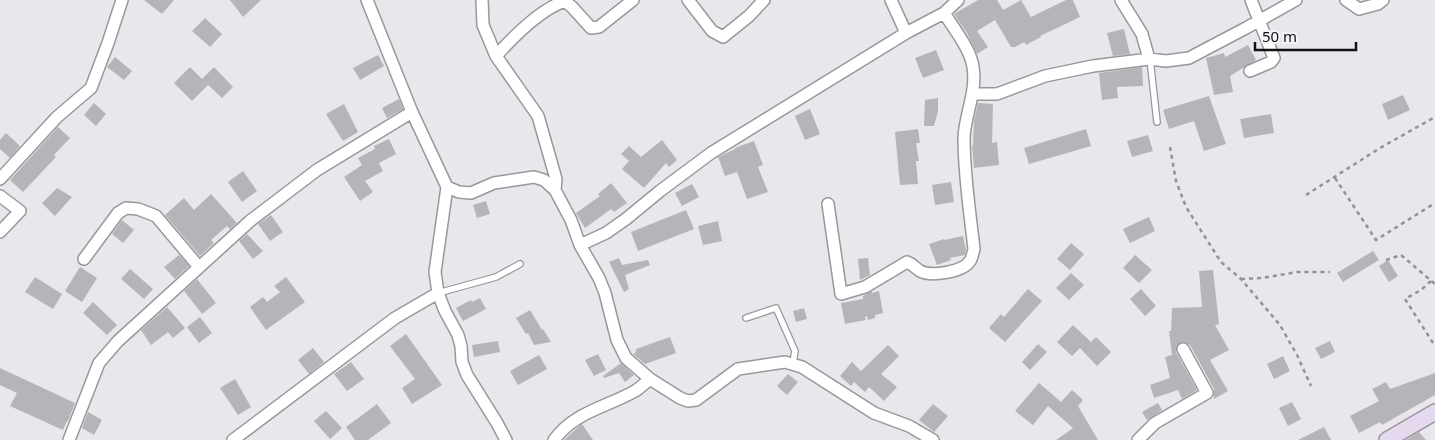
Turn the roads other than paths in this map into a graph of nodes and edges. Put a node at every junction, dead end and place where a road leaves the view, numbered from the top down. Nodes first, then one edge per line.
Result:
1 (122, 0) edge
2 (367, 0) edge
3 (482, 0) edge
4 (633, 0) edge
5 (688, 0) edge
6 (764, 0) edge
7 (891, 0) edge
8 (958, 0) edge
9 (1122, 0) edge
10 (1251, 0) edge
11 (1296, 0) edge
12 (1346, 0) edge
13 (1383, 0) edge
14 (944, 13) junction
15 (1259, 19) junction
16 (906, 32) junction
17 (496, 56) junction
18 (1150, 59) junction
19 (1250, 71) dead end
20 (973, 94) junction
21 (412, 112) junction
22 (1157, 122) dead end
23 (0, 179) edge
24 (447, 187) junction
25 (555, 190) junction
26 (0, 196) edge
27 (828, 204) dead end
28 (0, 232) edge
29 (580, 245) junction
30 (84, 259) dead end
31 (520, 264) dead end
32 (199, 267) junction
33 (438, 293) junction
34 (746, 318) dead end
35 (1183, 349) dead end
36 (793, 363) junction
37 (650, 379) junction
38 (1435, 412) edge
39 (69, 440) edge
40 (233, 440) edge
41 (506, 440) edge
42 (554, 440) edge
43 (933, 440) edge
44 (1138, 440) edge
45 (1386, 440) edge

1 - 23 street
2 - 21 street
3 - 17 street
4 - 17 street
5 - 6 street
7 - 16 street
8 - 14 street
9 - 18 street
10 - 15 street
11 - 15 street
12 - 13 street
14 - 16 street
14 - 20 street
15 - 18 street
15 - 19 street
16 - 29 street
17 - 25 street
18 - 20 street
18 - 22 lane
20 - 27 street
21 - 24 street
21 - 32 street
24 - 25 street
24 - 33 street
25 - 29 street
26 - 28 street
29 - 37 street
30 - 32 street
31 - 33 lane
32 - 39 street
33 - 40 street
33 - 41 street
34 - 36 lane
35 - 44 street
36 - 37 street
36 - 43 street
37 - 42 street
38 - 45 street

